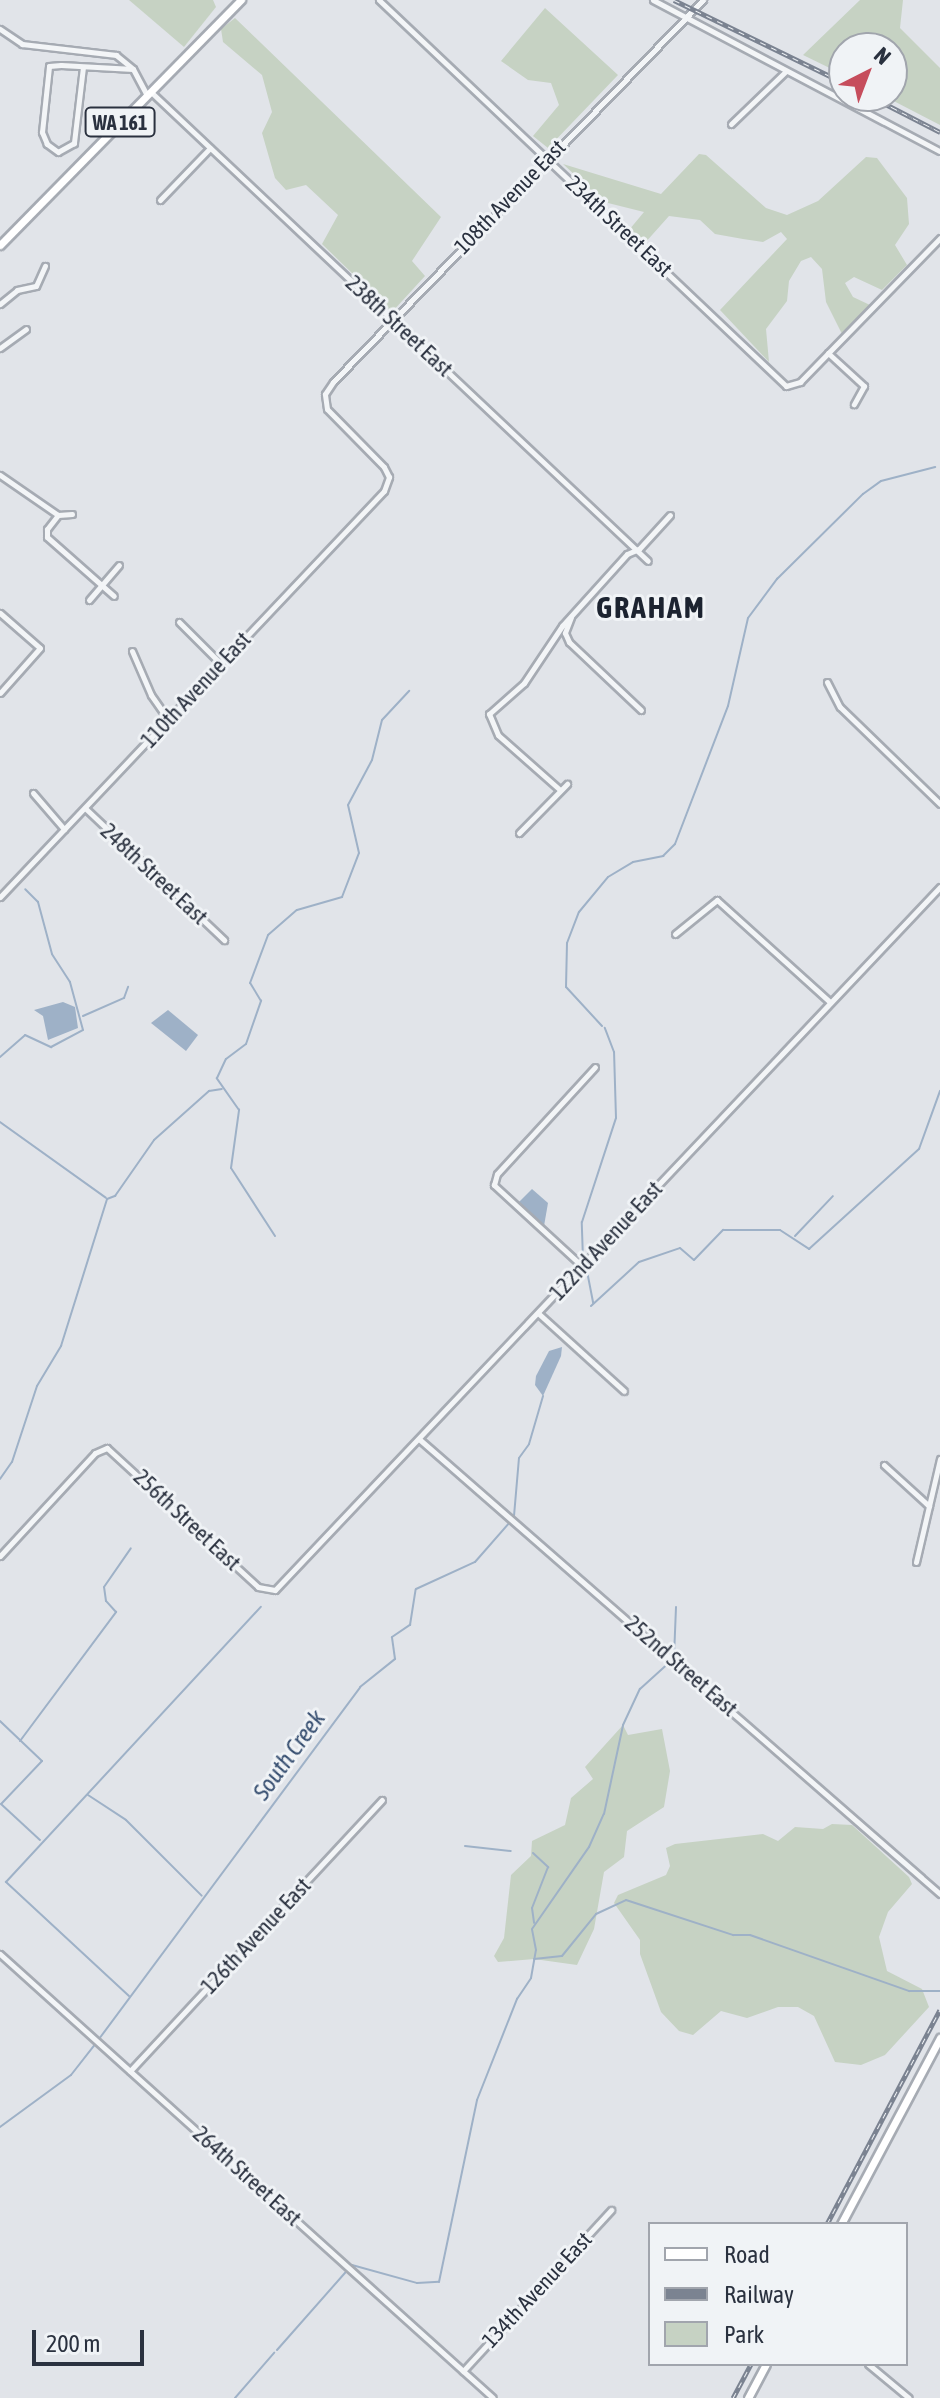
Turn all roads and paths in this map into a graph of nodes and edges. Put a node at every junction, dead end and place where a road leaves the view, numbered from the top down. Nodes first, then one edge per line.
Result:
1 (241, 0) edge
2 (379, 0) edge
3 (653, 0) edge
4 (703, 0) edge
5 (685, 18) junction
6 (1, 32) edge
7 (83, 67) junction
8 (133, 69) junction
9 (786, 71) junction
10 (148, 93) junction
11 (731, 124) dead end
12 (210, 148) junction
13 (940, 151) edge
14 (547, 160) junction
15 (160, 200) dead end
16 (940, 238) edge
17 (0, 245) edge
18 (45, 266) dead end
19 (0, 304) edge
20 (393, 320) junction
21 (26, 329) dead end
22 (0, 348) edge
23 (828, 353) junction
24 (854, 404) dead end
25 (0, 475) edge
26 (389, 480) joint
27 (72, 514) dead end
28 (58, 515) junction
29 (670, 515) dead end
30 (634, 549) junction
31 (648, 561) dead end
32 (119, 565) dead end
33 (102, 586) junction
34 (114, 596) dead end
35 (89, 600) dead end
36 (1, 613) edge
37 (571, 616) junction
38 (179, 622) dead end
39 (132, 651) dead end
40 (220, 663) junction
41 (827, 682) dead end
42 (0, 693) edge
43 (641, 710) dead end
44 (168, 719) junction
45 (567, 784) dead end
46 (559, 789) junction
47 (33, 793) dead end
48 (940, 804) edge
49 (85, 808) junction
50 (64, 829) junction
51 (519, 833) dead end
52 (0, 881) edge
53 (940, 887) edge
54 (8, 888) junction
55 (0, 897) edge
56 (675, 934) dead end
57 (224, 940) dead end
58 (830, 1002) junction
59 (595, 1067) dead end
60 (582, 1266) junction
61 (538, 1313) junction
62 (624, 1391) dead end
63 (419, 1439) junction
64 (940, 1459) edge
65 (884, 1465) dead end
66 (929, 1506) junction
67 (0, 1556) edge
68 (916, 1562) dead end
69 (269, 1592) joint
70 (382, 1800) dead end
71 (940, 1894) edge
72 (0, 1954) edge
73 (940, 2038) edge
74 (130, 2071) junction
75 (611, 2210) dead end
76 (842, 2222) edge
77 (765, 2366) edge
78 (870, 2366) edge
79 (463, 2371) junction
80 (493, 2398) edge
81 (748, 2398) edge
82 (909, 2398) edge

1 - 10 main road, WA 161
2 - 14 street, 234th Street East
3 - 5 street
4 - 5 street, 108th Avenue East
5 - 9 street
5 - 14 street, 108th Avenue East
6 - 8 street
7 - 7 street
7 - 8 street
8 - 10 street, 238th Street East
9 - 11 street
9 - 13 street
10 - 12 street, 238th Street East
10 - 17 main road, WA 161
12 - 15 street
12 - 20 street, 238th Street East
14 - 20 street, 108th Avenue East
14 - 23 street, 234th Street East
16 - 23 street
18 - 19 street
20 - 26 street, 108th Avenue East
20 - 30 street, 238th Street East
21 - 22 street
23 - 24 street
25 - 28 street
26 - 40 street, 110th Avenue East
27 - 28 street
28 - 33 street
29 - 30 street
30 - 31 street, 238th Street East
30 - 37 street
32 - 33 street
33 - 34 street
33 - 35 street
36 - 42 street
37 - 43 street
37 - 46 street
38 - 40 street
39 - 44 street
40 - 44 street, 110th Avenue East
41 - 48 street
44 - 49 street, 110th Avenue East
45 - 46 street
46 - 51 street
47 - 50 street, 248th Street East
49 - 50 street, 110th Avenue East
49 - 57 street, 248th Street East
50 - 54 street, 110th Avenue East
52 - 54 street
53 - 58 street, 122nd Avenue East
54 - 55 street, 110th Avenue East
56 - 58 street
58 - 60 street, 122nd Avenue East
59 - 60 street
60 - 61 street, 122nd Avenue East
61 - 62 street
61 - 63 street, 122nd Avenue East
63 - 69 street, 122nd Avenue East
63 - 71 street, 252nd Street East
64 - 66 street
65 - 66 street
66 - 68 street
67 - 69 street, 256th Street East
70 - 74 street, 126th Avenue East
72 - 74 street, 264th Street East
73 - 76 main road
74 - 79 street, 264th Street East
75 - 79 street, 134th Avenue East
77 - 81 main road
78 - 82 street
79 - 80 street, 264th Street East

